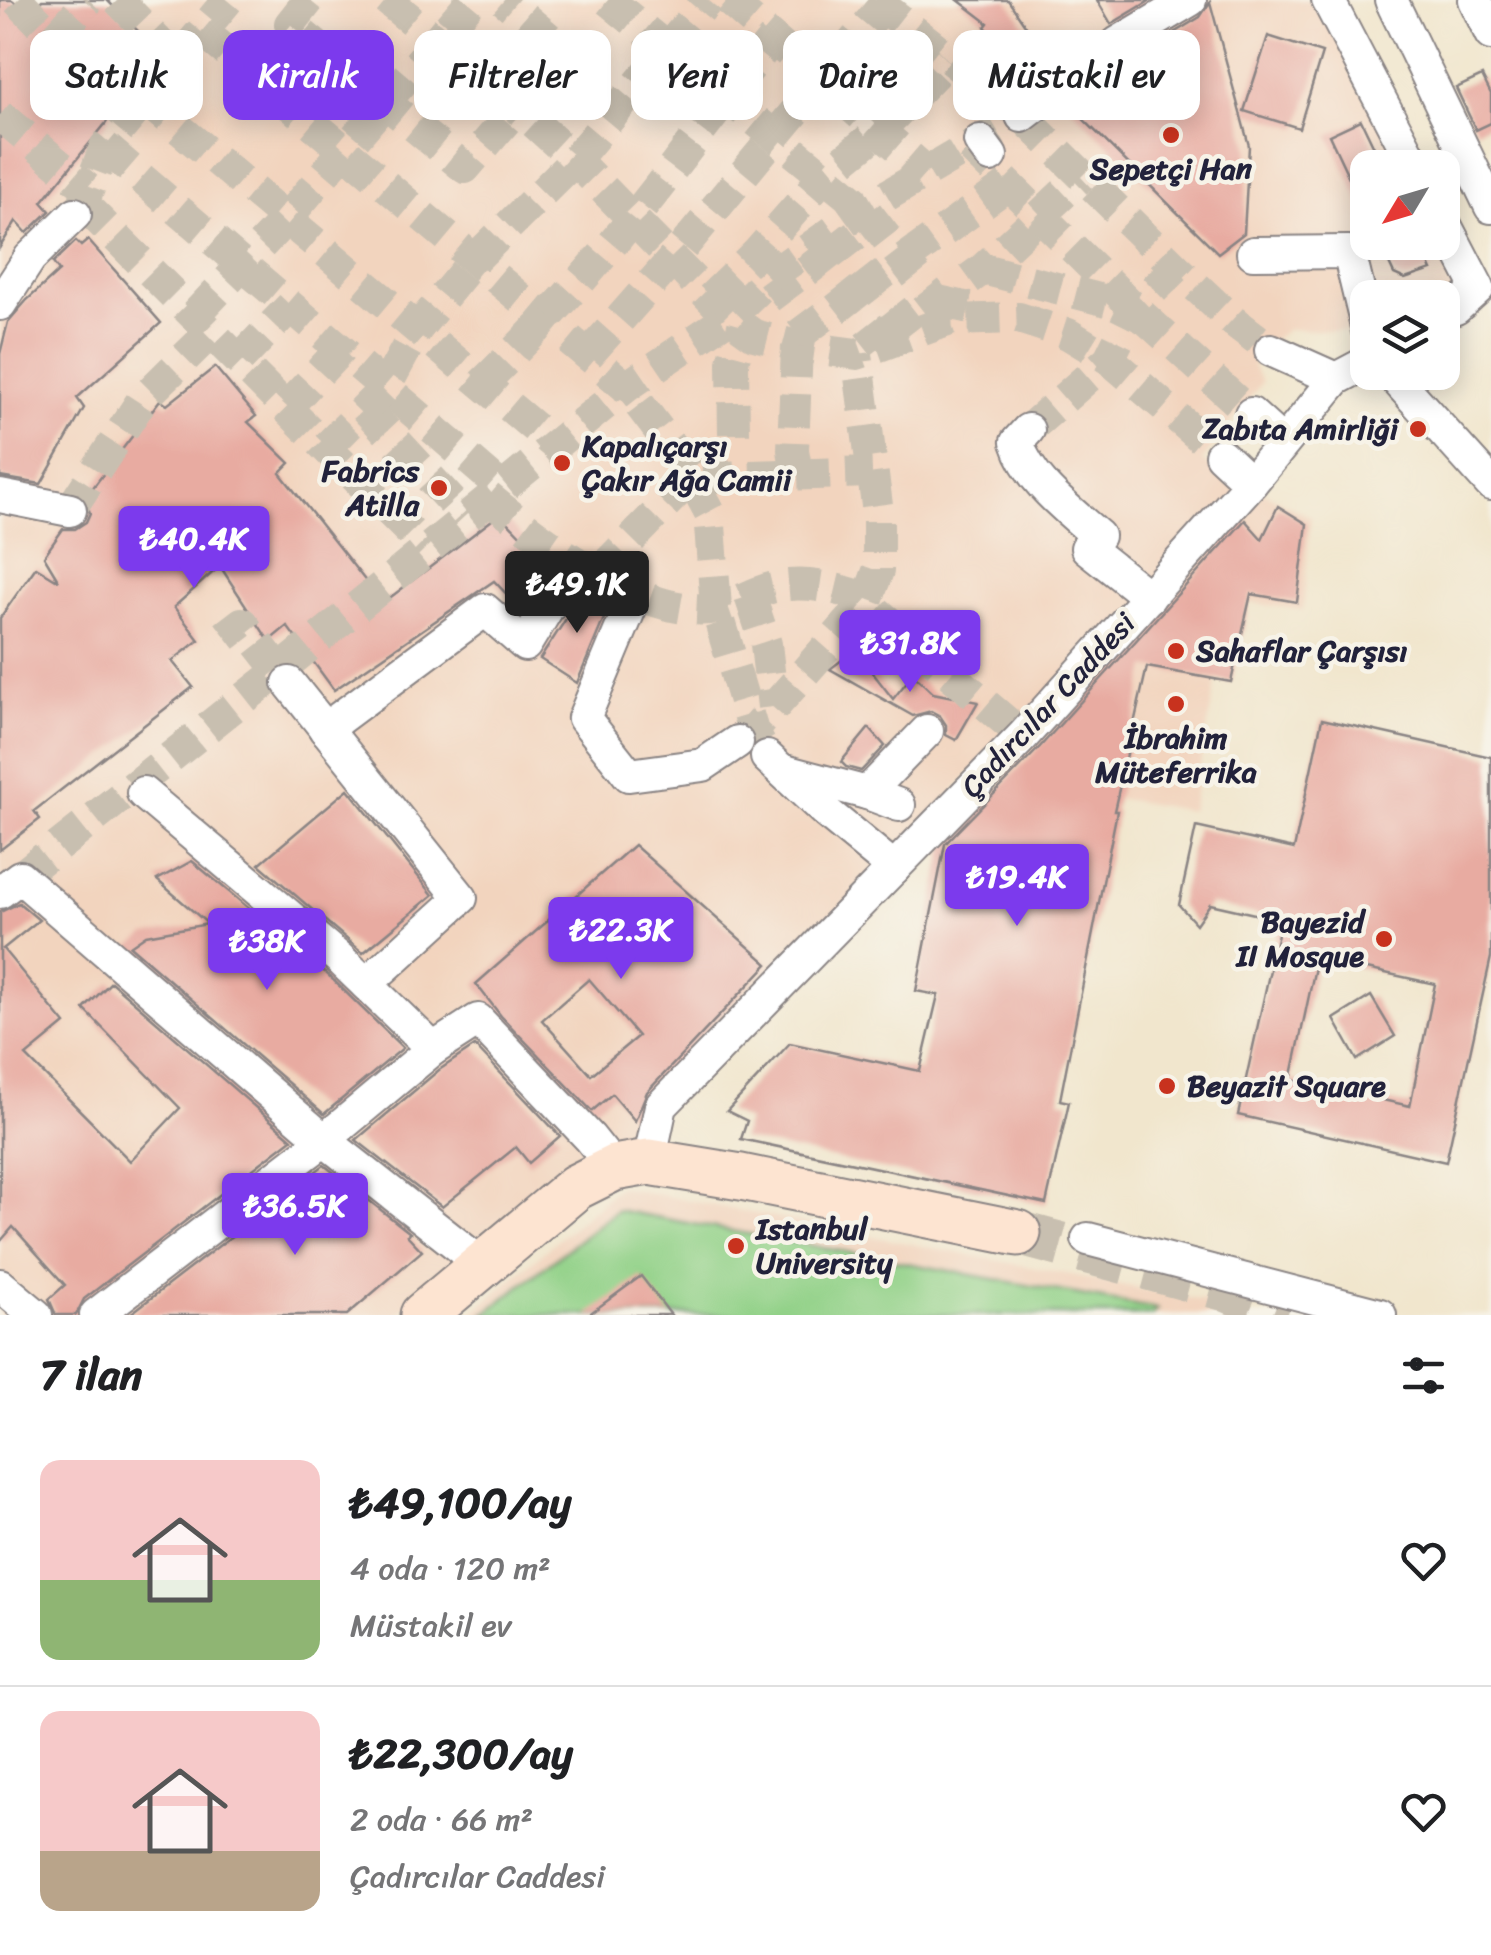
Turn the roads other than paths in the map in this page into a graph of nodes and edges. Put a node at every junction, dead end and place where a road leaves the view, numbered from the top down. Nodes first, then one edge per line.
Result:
1 (1190, 0) edge
2 (1328, 0) edge
3 (1390, 0) edge
4 (1475, 0) edge
5 (1140, 30) edge
6 (1491, 34) edge
7 (1407, 150) edge
8 (1491, 207) edge
9 (75, 214) tunnel mouth
10 (1253, 253) dead end
11 (1460, 254) edge
12 (1356, 280) edge
13 (3, 294) edge
14 (1491, 302) edge
15 (1460, 304) edge
16 (1460, 319) edge
17 (1270, 350) tunnel mouth
18 (1350, 372) edge
19 (1336, 379) junction
20 (1406, 390) edge
21 (1252, 414) tunnel mouth
22 (1028, 430) dead end
23 (1283, 443) junction
24 (1221, 456) tunnel mouth
25 (1250, 482) junction
26 (1491, 484) edge
27 (0, 496) edge
28 (70, 510) dead end
29 (567, 576) tunnel mouth
30 (1149, 596) junction
31 (630, 608) dead end
32 (289, 682) tunnel mouth
33 (325, 728) junction
34 (928, 732) dead end
35 (737, 742) tunnel mouth
36 (143, 793) dead end
37 (867, 793) junction
38 (899, 806) dead end
39 (894, 868) junction
40 (10, 884) edge
41 (366, 984) junction
42 (434, 1050) junction
43 (324, 1140) junction
44 (631, 1165) junction
45 (1018, 1233) tunnel mouth
46 (1088, 1240) dead end
47 (483, 1266) junction
48 (0, 1285) edge
49 (36, 1315) edge
50 (96, 1315) edge
51 (423, 1315) edge
52 (1380, 1315) edge

1 - 5 street
2 - 7 street
3 - 8 street
4 - 6 street
9 - 13 street
10 - 12 street
11 - 15 street
14 - 16 street
17 - 19 street
18 - 19 street
19 - 23 street, Çadırcılar Caddesi
20 - 26 street
21 - 23 street
22 - 30 street
23 - 25 street, Çadırcılar Caddesi
24 - 25 street
25 - 30 street, Çadırcılar Caddesi
27 - 28 street
29 - 33 street
30 - 39 street, Çadırcılar Caddesi
31 - 35 street
32 - 33 street
33 - 41 street
34 - 37 street
36 - 41 street
37 - 38 street
37 - 39 street
39 - 44 street, Çadırcılar Caddesi
40 - 43 street
41 - 42 street
42 - 43 street
42 - 44 street
43 - 47 street
43 - 50 street
44 - 45 main road
44 - 47 main road
46 - 52 street
47 - 51 main road
48 - 49 street

